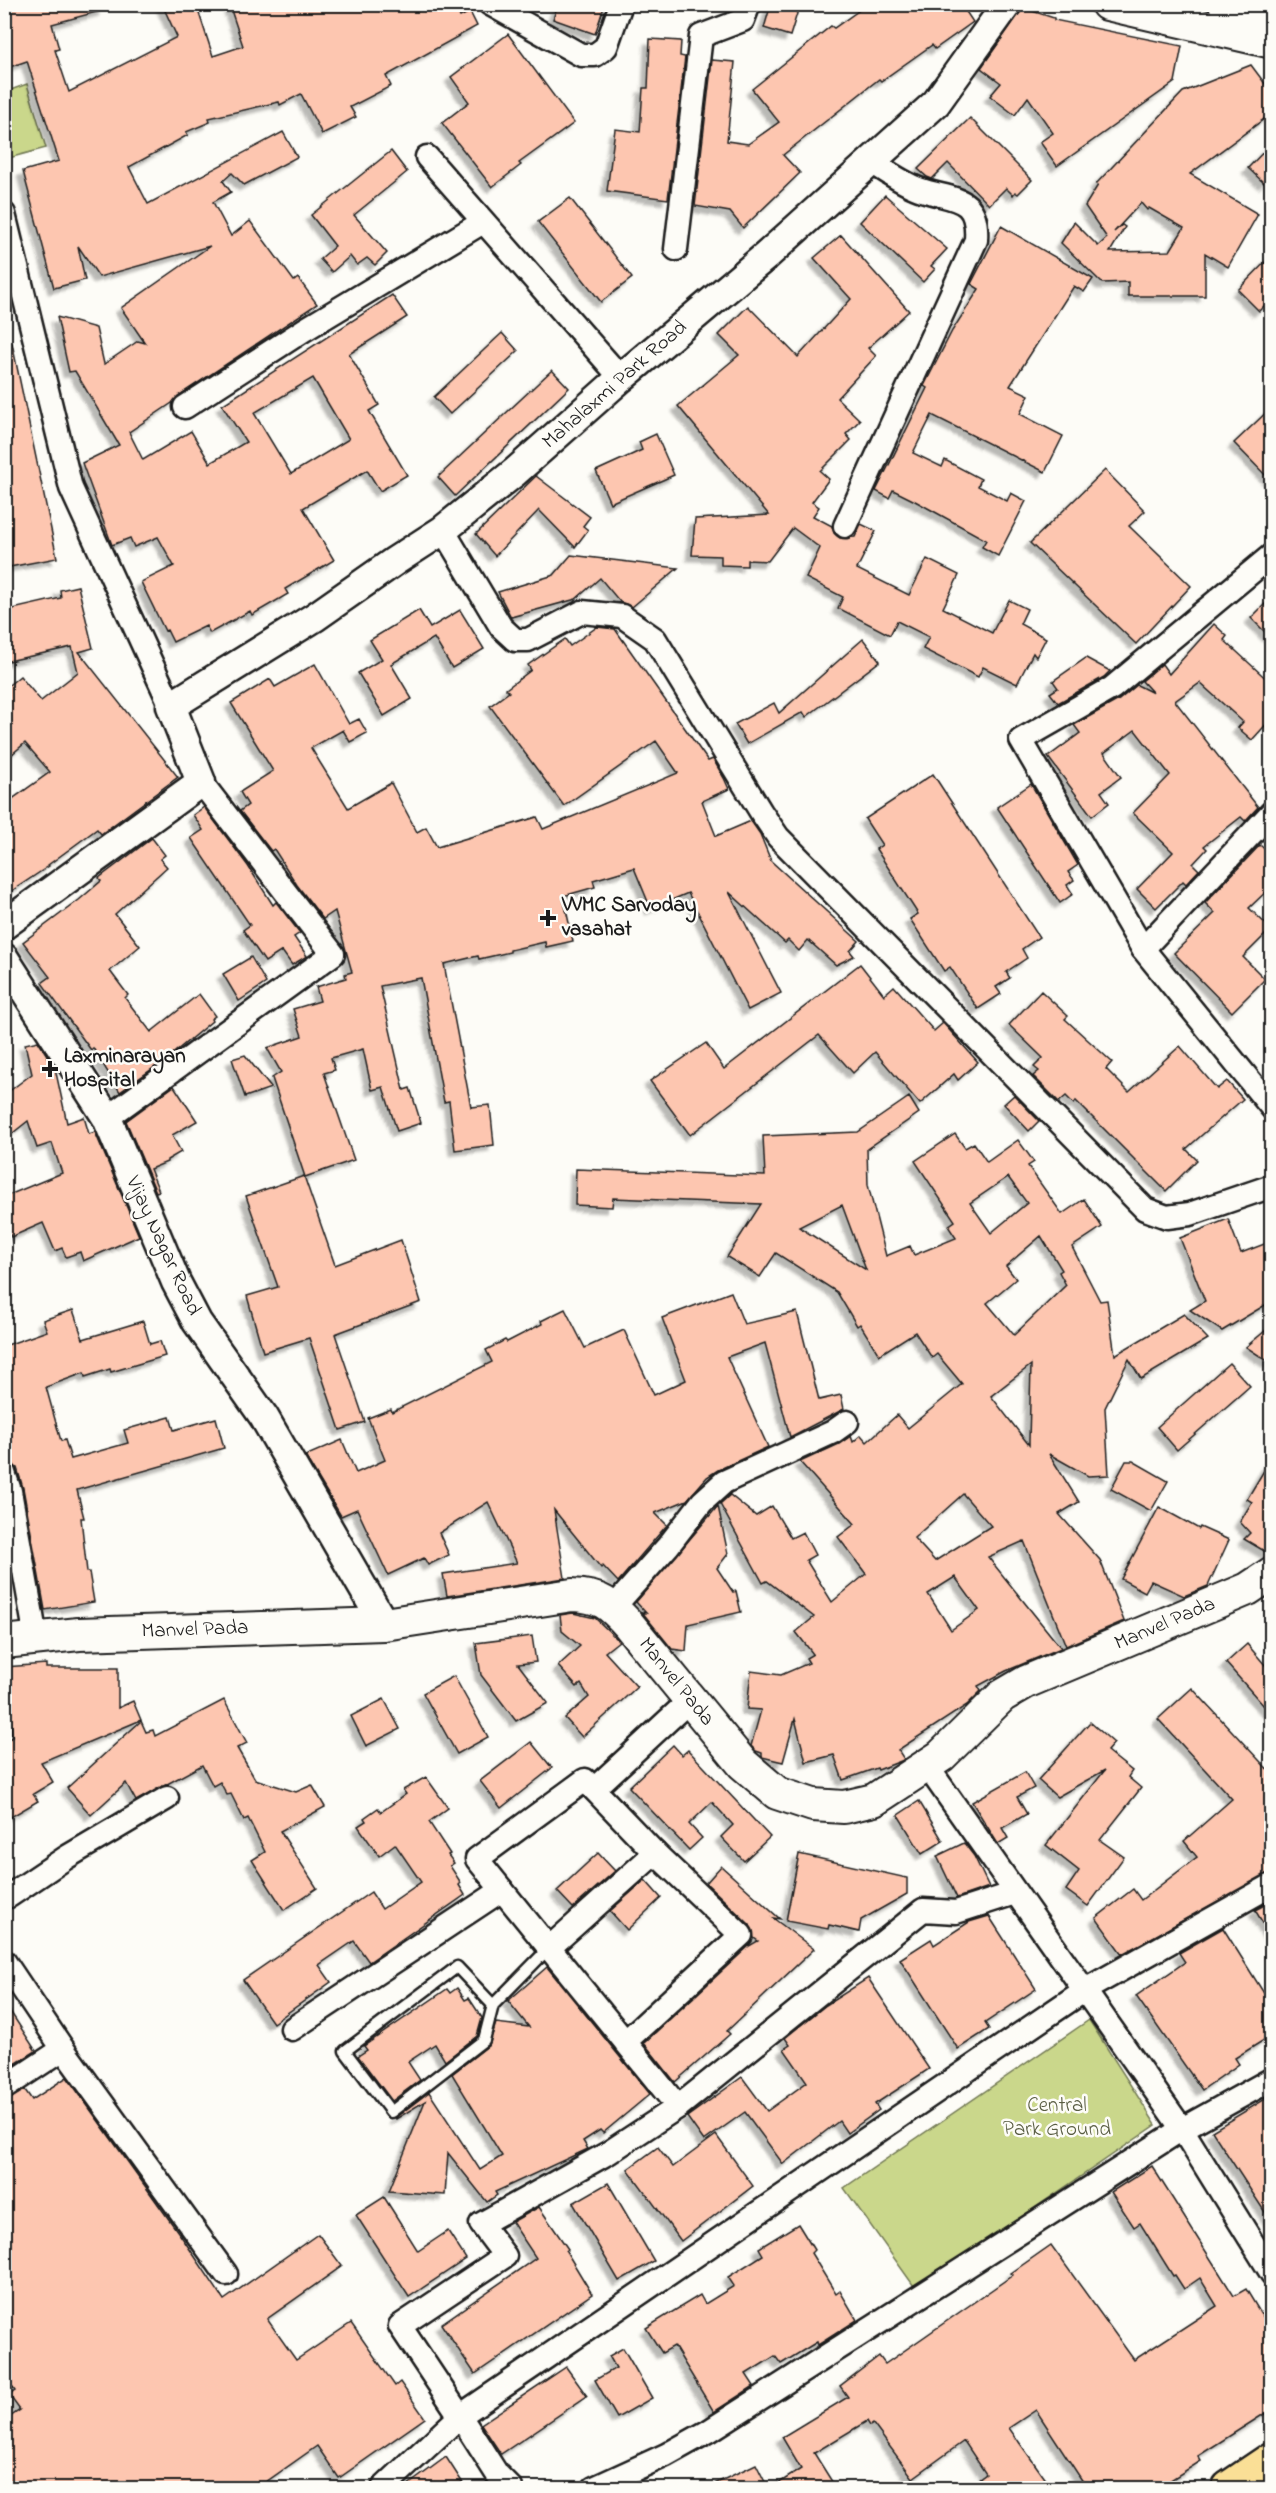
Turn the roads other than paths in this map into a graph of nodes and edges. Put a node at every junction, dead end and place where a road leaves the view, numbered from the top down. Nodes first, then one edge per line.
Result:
1 (490, 4) edge
2 (621, 4) edge
3 (749, 4) edge
4 (1007, 4) edge
5 (1225, 4) edge
6 (1119, 6) edge
7 (1272, 18) edge
8 (1272, 42) edge
9 (427, 157) dead end
10 (870, 161) junction
11 (4, 214) edge
12 (483, 222) junction
13 (676, 249) dead end
14 (621, 378) junction
15 (185, 407) dead end
16 (845, 526) dead end
17 (443, 530) junction
18 (1272, 555) edge
19 (171, 706) junction
20 (201, 782) junction
21 (1272, 812) edge
22 (4, 925) edge
23 (1143, 949) junction
24 (4, 958) edge
25 (1272, 1108) edge
26 (107, 1118) junction
27 (1272, 1186) edge
28 (847, 1422) dead end
29 (4, 1473) edge
30 (1272, 1573) edge
31 (613, 1608) junction
32 (384, 1624) junction
33 (36, 1638) junction
34 (4, 1642) edge
35 (690, 1700) junction
36 (927, 1766) junction
37 (594, 1789) junction
38 (167, 1798) dead end
39 (656, 1853) junction
40 (1272, 1885) edge
41 (502, 1890) junction
42 (6, 1892) edge
43 (1015, 1893) junction
44 (548, 1948) junction
45 (4, 1961) edge
46 (1085, 1990) junction
47 (493, 2005) junction
48 (292, 2029) dead end
49 (625, 2042) junction
50 (63, 2049) junction
51 (1272, 2079) edge
52 (4, 2088) edge
53 (678, 2107) junction
54 (1182, 2129) junction
55 (226, 2274) dead end
56 (1272, 2274) edge
57 (460, 2416) junction
58 (1272, 2459) edge
59 (383, 2488) edge
60 (512, 2488) edge
61 (594, 2488) edge
62 (1229, 2488) edge

1 - 2 street
3 - 13 street
4 - 10 street, Mahalaxmi Park Road
5 - 7 main road
6 - 8 main road
9 - 12 street
10 - 14 street, Mahalaxmi Park Road
10 - 16 street
11 - 19 street
12 - 14 street
12 - 15 street
14 - 17 street, Mahalaxmi Park Road
17 - 19 street, Mahalaxmi Park Road
17 - 27 street
18 - 23 street
19 - 20 street
20 - 22 street
20 - 26 street
21 - 23 street
23 - 25 street
24 - 26 street, Vijay Nagar Road
26 - 32 street, Vijay Nagar Road
28 - 31 street
29 - 33 street
30 - 36 main road, Manvel Pada
31 - 32 main road, Manvel Pada
31 - 35 main road, Manvel Pada
32 - 33 main road, Manvel Pada
33 - 34 main road, Manvel Pada
35 - 36 main road, Manvel Pada
35 - 37 street
36 - 43 street
37 - 39 street
37 - 41 street
38 - 42 street
39 - 44 street
39 - 49 street
40 - 46 street
41 - 44 street
41 - 48 street
43 - 46 street
43 - 53 street
44 - 47 lane
44 - 49 street
45 - 50 street
46 - 54 street
46 - 57 street
47 - 47 lane
49 - 53 street
50 - 52 street
50 - 55 street
51 - 54 street
53 - 57 street
54 - 56 street
54 - 61 street
57 - 59 street
57 - 60 street
58 - 62 main road

